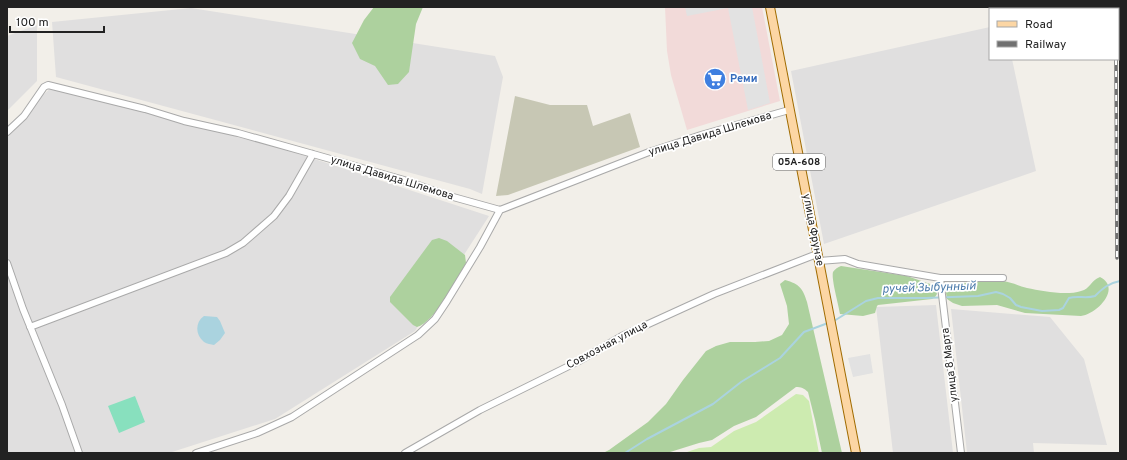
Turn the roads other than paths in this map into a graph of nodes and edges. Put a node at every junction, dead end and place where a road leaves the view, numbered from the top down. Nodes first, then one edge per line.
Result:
1 (770, 7) edge
2 (789, 110) junction
3 (7, 132) edge
4 (313, 154) junction
5 (500, 210) junction
6 (818, 257) junction
7 (7, 263) edge
8 (940, 278) junction
9 (1003, 278) dead end
10 (30, 327) junction
11 (79, 453) edge
12 (196, 453) edge
13 (405, 453) edge
14 (856, 453) edge
15 (961, 453) edge

1 - 2 main road, улица Фрунзе / 05А-608
2 - 5 street, улица Давида Шлемова
2 - 6 main road, улица Фрунзе / 05А-608
3 - 4 street, улица Давида Шлемова
4 - 5 street, улица Давида Шлемова
4 - 10 street
5 - 12 street
6 - 8 street
6 - 13 street, Совхозная улица
6 - 14 main road, улица Фрунзе / 05А-608
7 - 10 street
8 - 9 street
8 - 15 street, улица 8 Марта
10 - 11 street

